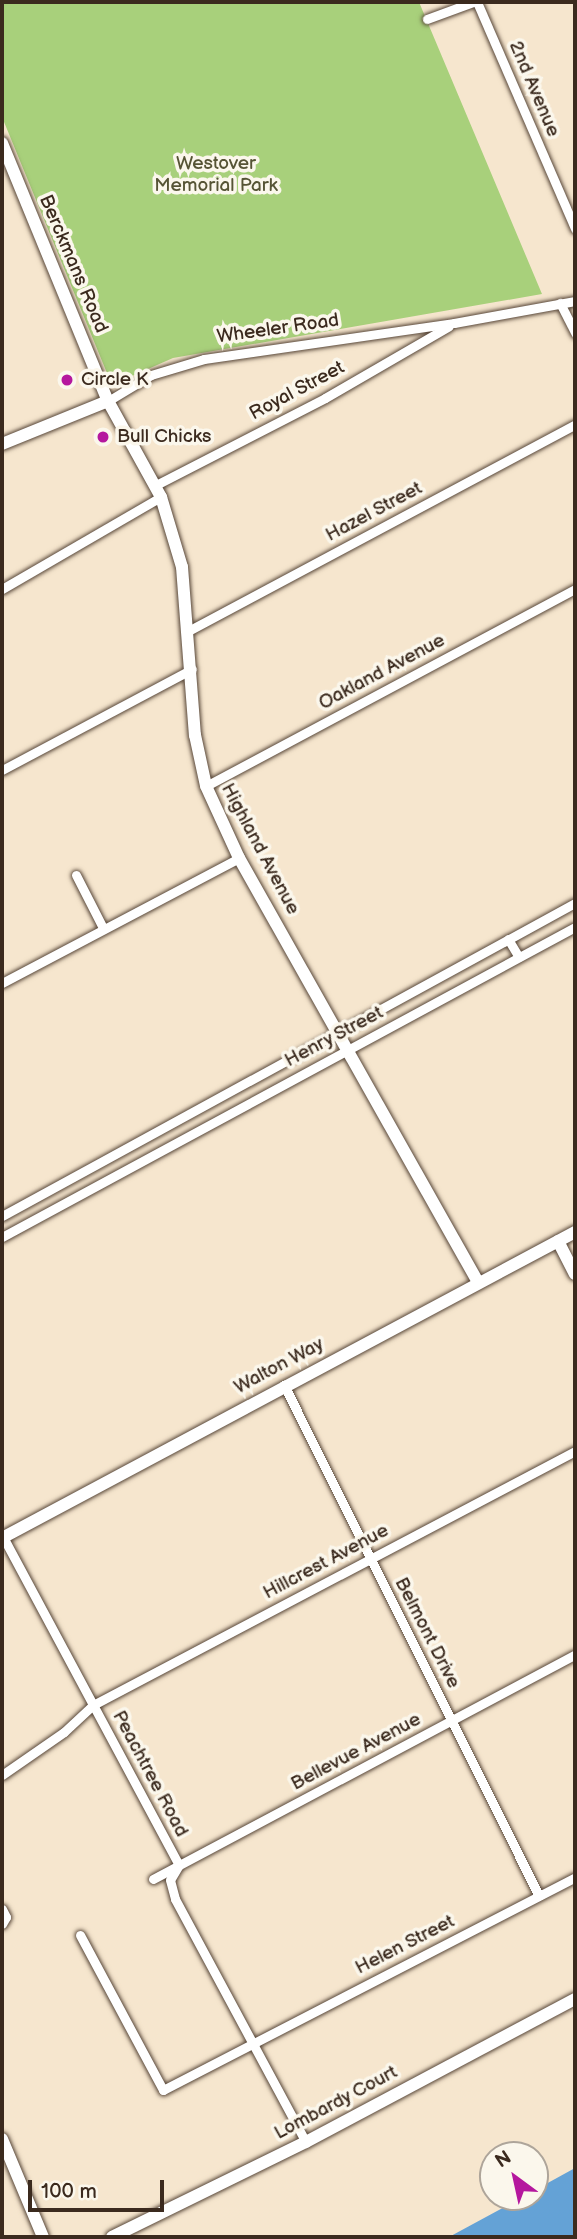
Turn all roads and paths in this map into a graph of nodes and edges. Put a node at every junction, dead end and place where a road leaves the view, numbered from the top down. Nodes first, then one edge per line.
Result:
1 (475, 2) edge
2 (427, 19) dead end
3 (2, 143) edge
4 (575, 229) edge
5 (575, 301) edge
6 (560, 303) junction
7 (454, 323) junction
8 (575, 332) edge
9 (108, 401) junction
10 (575, 424) edge
11 (2, 444) edge
12 (158, 491) junction
13 (2, 589) edge
14 (575, 589) edge
15 (190, 630) junction
16 (192, 669) junction
17 (2, 770) edge
18 (205, 786) junction
19 (239, 858) junction
20 (76, 875) dead end
21 (575, 903) edge
22 (575, 927) edge
23 (103, 928) junction
24 (508, 939) junction
25 (519, 957) junction
26 (2, 983) edge
27 (340, 1031) junction
28 (349, 1048) junction
29 (157, 1132) junction
30 (165, 1148) junction
31 (2, 1216) edge
32 (575, 1232) edge
33 (2, 1237) edge
34 (558, 1241) junction
35 (575, 1273) edge
36 (478, 1282) junction
37 (284, 1385) junction
38 (575, 1451) edge
39 (2, 1537) edge
40 (370, 1559) junction
41 (575, 1655) edge
42 (93, 1705) junction
43 (452, 1720) junction
44 (2, 1775) edge
45 (179, 1865) junction
46 (575, 1877) edge
47 (153, 1879) dead end
48 (540, 1896) junction
49 (2, 1909) edge
50 (2, 1924) edge
51 (80, 1935) dead end
52 (575, 1999) edge
53 (251, 2044) junction
54 (2, 2139) edge
55 (306, 2141) junction
56 (43, 2237) edge
57 (112, 2237) edge

1 - 2 street
1 - 4 street, 2nd Avenue
3 - 9 main road, Berckmans Road
5 - 6 street, Wheeler Road
6 - 7 street, Wheeler Road
6 - 8 street
7 - 9 street, Wheeler Road
7 - 12 street, Royal Street
9 - 11 main road, Wheeler Road
9 - 12 main road, Highland Avenue
10 - 15 street, Hazel Street
12 - 13 street, Royal Street
12 - 15 main road, Highland Avenue
14 - 18 street, Oakland Avenue
15 - 16 main road, Highland Avenue
16 - 17 street
16 - 18 main road, Highland Avenue
18 - 19 main road, Highland Avenue
19 - 23 street
19 - 27 main road, Highland Avenue
20 - 23 street
21 - 24 street, Henry Street
22 - 25 street, Henry Street
23 - 26 street
24 - 25 street
24 - 27 street, Henry Street
25 - 28 street, Henry Street
27 - 28 main road, Highland Avenue
27 - 29 street, Henry Street
28 - 30 street, Henry Street
28 - 36 main road, Highland Avenue
29 - 30 street
29 - 31 street, Henry Street
30 - 33 street, Henry Street
32 - 34 main road, Walton Way
34 - 35 main road
34 - 36 main road, Walton Way
36 - 37 main road, Walton Way
37 - 39 main road, Walton Way
37 - 40 street, Belmont Drive
38 - 40 street, Hillcrest Avenue
39 - 42 street, Peachtree Road
40 - 42 street, Hillcrest Avenue
40 - 43 street, Belmont Drive
41 - 43 street, Bellevue Avenue
42 - 44 street, Hillcrest Avenue
42 - 45 street, Peachtree Road
43 - 45 street, Bellevue Avenue
43 - 48 street, Belmont Drive
45 - 47 street, Bellevue Avenue
45 - 53 street, Peachtree Road
46 - 48 street, Helen Street
48 - 53 street, Helen Street
49 - 50 street
51 - 53 street, Helen Street
52 - 55 main road, Lombardy Court
53 - 55 street, Peachtree Road
54 - 56 main road
55 - 57 main road, Lombardy Court

